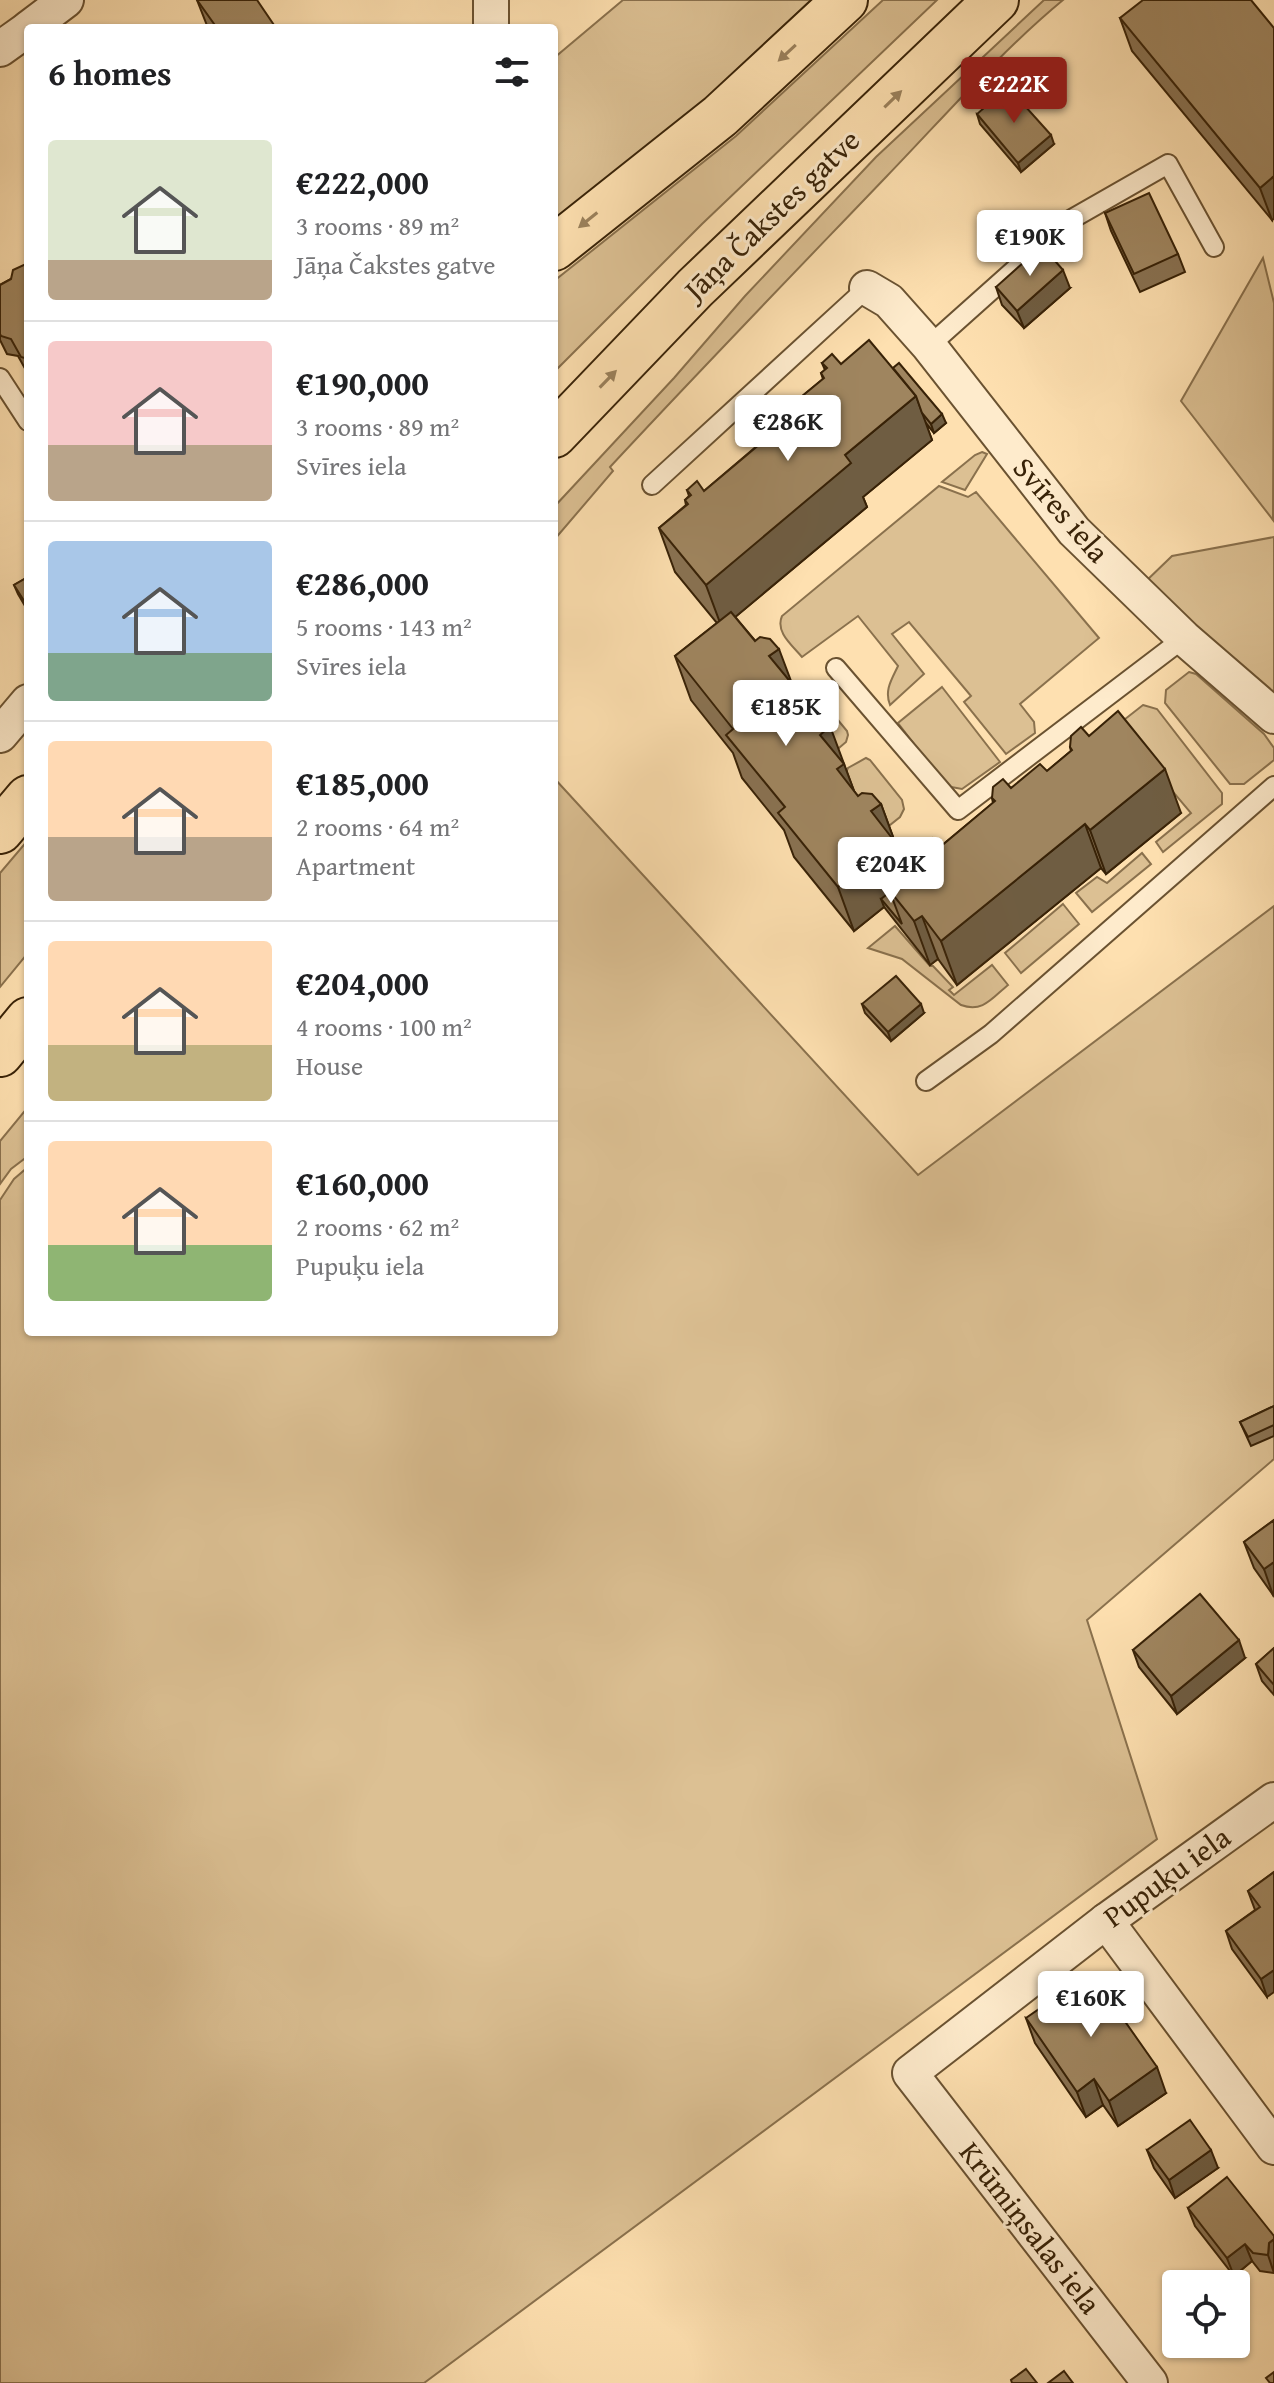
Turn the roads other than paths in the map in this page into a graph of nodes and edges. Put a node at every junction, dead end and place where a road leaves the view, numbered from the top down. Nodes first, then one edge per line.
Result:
1 (66, 0) edge
2 (491, 0) edge
3 (845, 0) edge
4 (996, 0) edge
5 (33, 24) edge
6 (491, 24) edge
7 (24, 31) edge
8 (0, 49) edge
9 (558, 245) edge
10 (1214, 247) dead end
11 (867, 288) joint
12 (929, 346) junction
13 (0, 378) edge
14 (24, 415) edge
15 (558, 431) edge
16 (652, 485) dead end
17 (1184, 638) junction
18 (836, 668) dead end
19 (24, 707) edge
20 (1274, 716) edge
21 (0, 735) edge
22 (1274, 786) edge
23 (24, 803) edge
24 (0, 831) edge
25 (24, 1025) edge
26 (0, 1054) edge
27 (926, 1081) dead end
28 (1274, 1800) edge
29 (1106, 1921) junction
30 (910, 2073) joint
31 (1274, 2147) edge
32 (1150, 2383) edge

1 - 5 street
2 - 6 street
3 -> 9 highway
15 -> 4 highway, Jāņa Čakstes gatve
7 - 8 street
10 - 12 lane
11 - 12 street, Svīres iela
11 - 16 lane
12 - 17 street, Svīres iela
13 - 14 lane
17 - 18 lane
17 - 20 street, Svīres iela
19 - 21 street
22 - 27 lane
23 - 24 highway
25 - 26 highway
28 - 29 street, Pupuķu iela
29 - 30 street, Pupuķu iela
29 - 31 street
30 - 32 street, Krūmiņsalas iela

